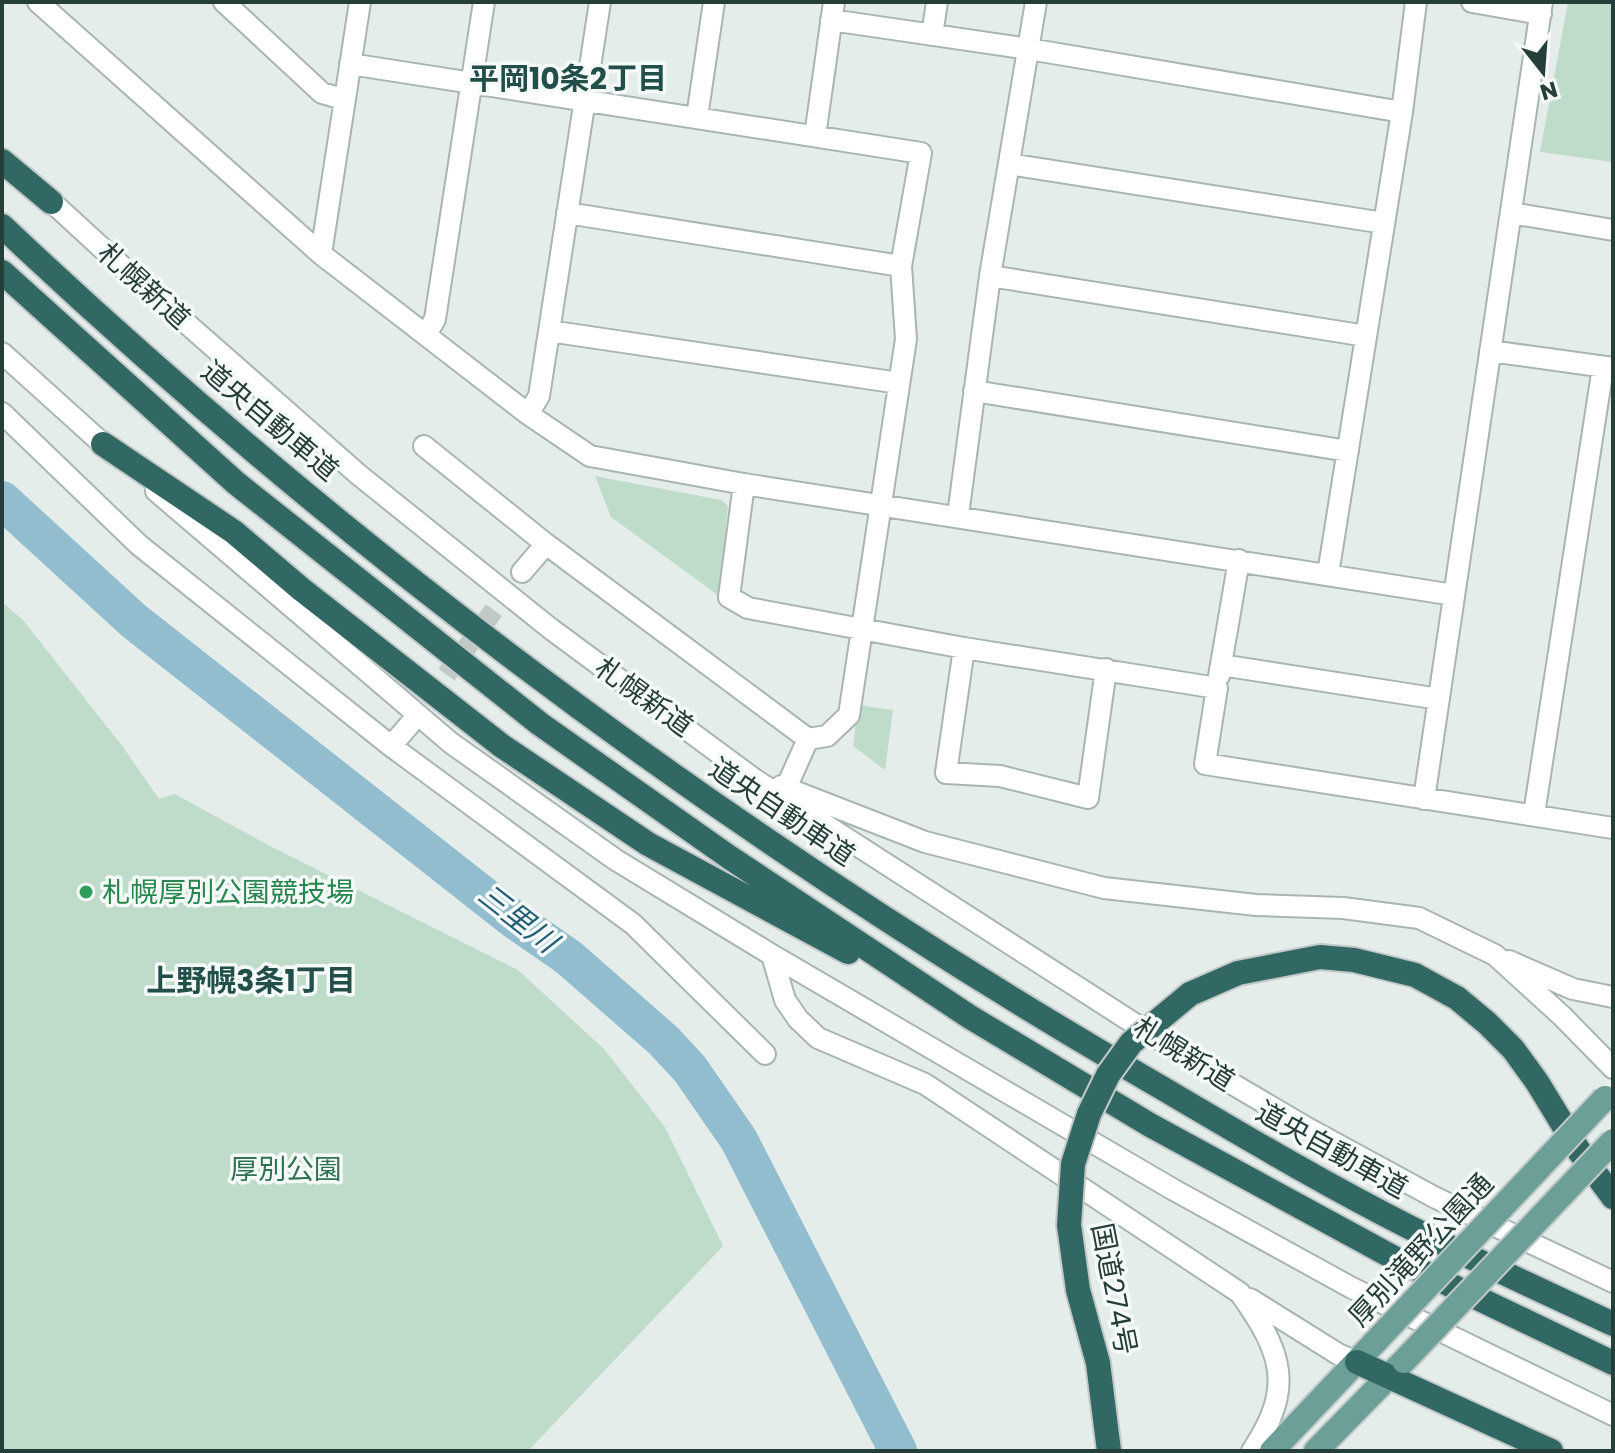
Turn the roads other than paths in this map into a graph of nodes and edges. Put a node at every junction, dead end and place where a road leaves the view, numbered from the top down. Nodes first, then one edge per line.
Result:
1 (38, 2) edge
2 (224, 2) edge
3 (360, 2) edge
4 (484, 2) edge
5 (600, 2) edge
6 (714, 2) edge
7 (937, 2) edge
8 (1036, 2) edge
9 (1416, 2) edge
10 (1472, 2) edge
11 (1541, 8) edge
12 (832, 11) edge
13 (932, 35) junction
14 (1029, 49) junction
15 (350, 64) junction
16 (472, 81) junction
17 (343, 99) junction
18 (584, 100) junction
19 (1402, 112) junction
20 (697, 117) junction
21 (815, 136) junction
22 (2, 148) edge
23 (2, 161) edge
24 (1009, 164) junction
25 (51, 202) junction
26 (567, 213) junction
27 (1511, 213) junction
28 (1384, 223) junction
29 (2, 226) edge
30 (1613, 230) edge
31 (321, 254) junction
32 (901, 266) junction
33 (2, 272) edge
34 (990, 276) junction
35 (549, 331) junction
36 (426, 335) junction
37 (1366, 336) junction
38 (1490, 351) junction
39 (2, 353) edge
40 (1608, 367) edge
41 (899, 383) junction
42 (974, 391) junction
43 (2, 413) edge
44 (528, 414) junction
45 (103, 444) junction
46 (424, 446) dead end
47 (1348, 451) junction
48 (744, 484) junction
49 (881, 503) junction
50 (958, 515) junction
51 (546, 544) junction
52 (1239, 560) junction
53 (522, 572) tunnel mouth
54 (1328, 574) junction
55 (1454, 595) junction
56 (862, 628) junction
57 (964, 648) junction
58 (1221, 665) junction
59 (1106, 669) junction
60 (1217, 688) junction
61 (1439, 699) junction
62 (411, 723) tunnel mouth
63 (808, 739) junction
64 (391, 746) junction
65 (754, 779) junction
66 (786, 788) junction
67 (1424, 799) junction
68 (1534, 814) junction
69 (1613, 828) edge
70 (772, 955) junction
71 (1495, 955) junction
72 (1613, 997) edge
73 (970, 1017) junction
74 (765, 1054) dead end
75 (1613, 1068) edge
76 (1609, 1094) edge
77 (1613, 1141) edge
78 (1613, 1197) edge
79 (1613, 1282) edge
80 (1240, 1293) junction
81 (1613, 1324) edge
82 (1357, 1362) junction
83 (1613, 1363) edge
84 (1396, 1369) junction
85 (1613, 1415) edge
86 (1109, 1451) edge
87 (1252, 1451) edge
88 (1272, 1451) edge
89 (1316, 1451) edge
90 (1551, 1451) edge

1 - 31 street
2 - 17 street
3 - 15 street
4 - 16 street
5 - 18 street
6 - 20 street
7 - 13 street
8 - 14 street
9 - 19 street
10 - 11 street
11 - 27 street
12 - 13 street
12 - 21 street
13 - 14 street
14 - 19 street
14 - 24 street
15 - 16 street
15 - 17 street
16 - 18 street
16 - 36 street
17 - 31 street
18 - 20 street
18 - 26 street
19 - 28 street
20 - 21 street
21 - 32 street
22 - 25 street, 札幌新道
23 - 25 highway
24 - 28 street
24 - 34 street
25 - 65 street, 札幌新道
26 - 32 street
26 - 35 street
27 - 30 street
27 - 38 street
28 - 37 street
29 - 81 highway, 道央自動車道
31 - 36 street
32 - 41 street
33 - 73 highway
34 - 37 street
34 - 42 street
35 - 41 street
35 - 44 street
36 - 44 street
37 - 47 street
38 - 40 street
38 - 55 street
39 - 45 street
40 - 68 street
41 - 49 street
42 - 47 street
42 - 50 street
43 - 64 street
44 - 48 street
45 - 70 street
45 - 73 highway
46 - 51 street
47 - 54 street
48 - 49 street
48 - 56 street
49 - 50 street
49 - 56 street
50 - 52 street
51 - 53 street
51 - 63 street
52 - 54 street
52 - 58 street
54 - 55 street
55 - 61 street
56 - 57 street
56 - 63 street
57 - 59 street
57 - 59 street
58 - 60 street
58 - 61 street
59 - 60 street
60 - 67 street
61 - 67 street
62 - 64 street
63 - 66 street
64 - 74 street
65 - 66 street
65 - 79 street, 札幌新道
66 - 71 street
67 - 68 street
68 - 69 street
70 - 80 street
70 - 85 street
71 - 72 street
71 - 75 street
73 - 83 highway
76 - 82 main road, 厚別滝野公園通, bridge
77 - 84 main road, bridge
78 - 86 highway, 国道274号, bridge
80 - 82 street
80 - 87 street
82 - 84 highway
82 - 88 main road, 厚別滝野公園通
84 - 89 main road
84 - 90 highway

